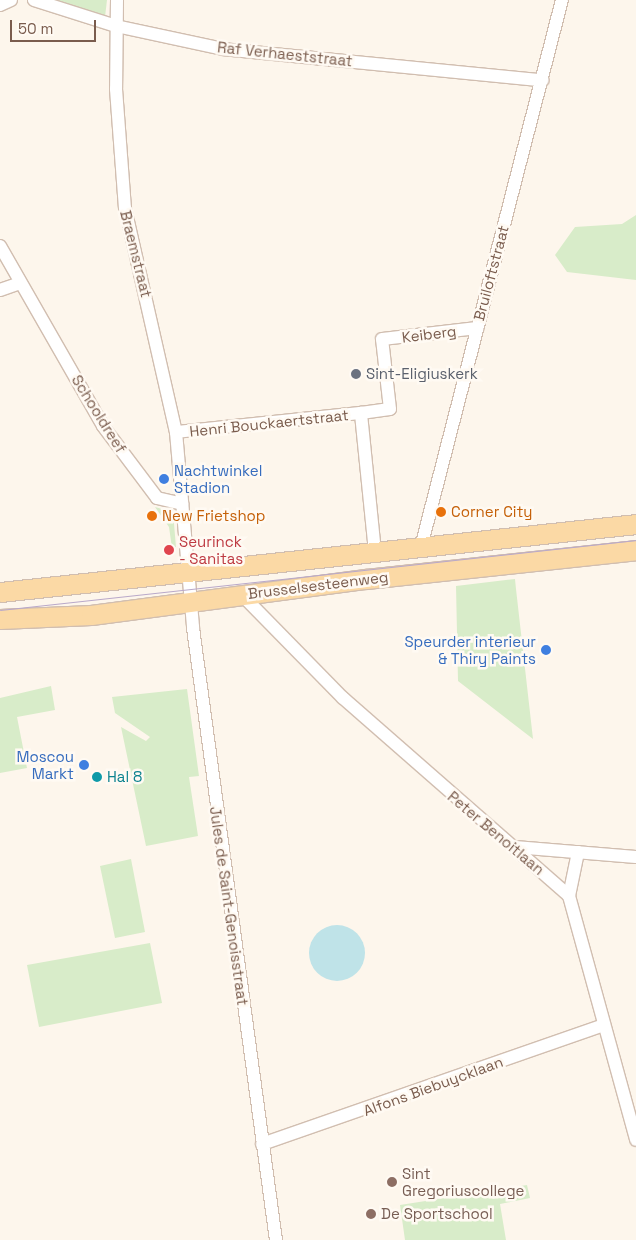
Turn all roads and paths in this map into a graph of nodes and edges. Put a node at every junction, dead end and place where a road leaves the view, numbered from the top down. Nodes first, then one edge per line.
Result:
1 (11, 0) edge
2 (34, 0) edge
3 (117, 0) edge
4 (562, 0) edge
5 (0, 4) edge
6 (116, 26) junction
7 (542, 80) junction
8 (0, 246) edge
9 (20, 283) junction
10 (0, 290) edge
11 (477, 328) junction
12 (382, 339) joint
13 (361, 413) junction
14 (176, 432) junction
15 (182, 504) junction
16 (636, 524) edge
17 (421, 547) junction
18 (636, 550) edge
19 (375, 552) junction
20 (187, 572) junction
21 (0, 592) edge
22 (242, 595) junction
23 (190, 604) junction
24 (0, 619) edge
25 (516, 847) junction
26 (578, 852) junction
27 (636, 857) edge
28 (569, 896) junction
29 (603, 1025) junction
30 (636, 1140) edge
31 (262, 1144) junction
32 (276, 1240) edge

1 - 5 street
2 - 6 street, Raf Verhaeststraat
3 - 6 street, Braemstraat
4 - 7 street, Bruiloftstraat
6 - 7 street, Raf Verhaeststraat
6 - 14 street, Braemstraat
7 - 11 street, Bruiloftstraat
8 - 9 street, Schooldreef
9 - 10 street
9 - 15 street, Schooldreef
11 - 12 street, Keiberg
11 - 17 street, Bruiloftstraat
12 - 13 street, Henri Bouckaertstraat
13 - 14 street, Henri Bouckaertstraat
13 - 19 street
14 - 15 street, Braemstraat
15 - 20 street
16 - 17 main road, Brusselsesteenweg
17 - 19 main road, Brusselsesteenweg
18 - 22 main road, Brusselsesteenweg
19 - 20 main road, Brusselsesteenweg
20 - 21 main road, Brusselsesteenweg
20 - 23 street, Jules de Saint-Genoisstraat
22 - 23 main road, Brusselsesteenweg
22 - 25 street, Peter Benoitlaan
23 - 24 main road, Brusselsesteenweg
23 - 31 street, Jules de Saint-Genoisstraat
25 - 26 street
25 - 28 street, Peter Benoitlaan
26 - 27 street
26 - 28 street
28 - 29 street
29 - 30 street
29 - 31 street, Alfons Biebuycklaan
31 - 32 street, Jules de Saint-Genoisstraat

